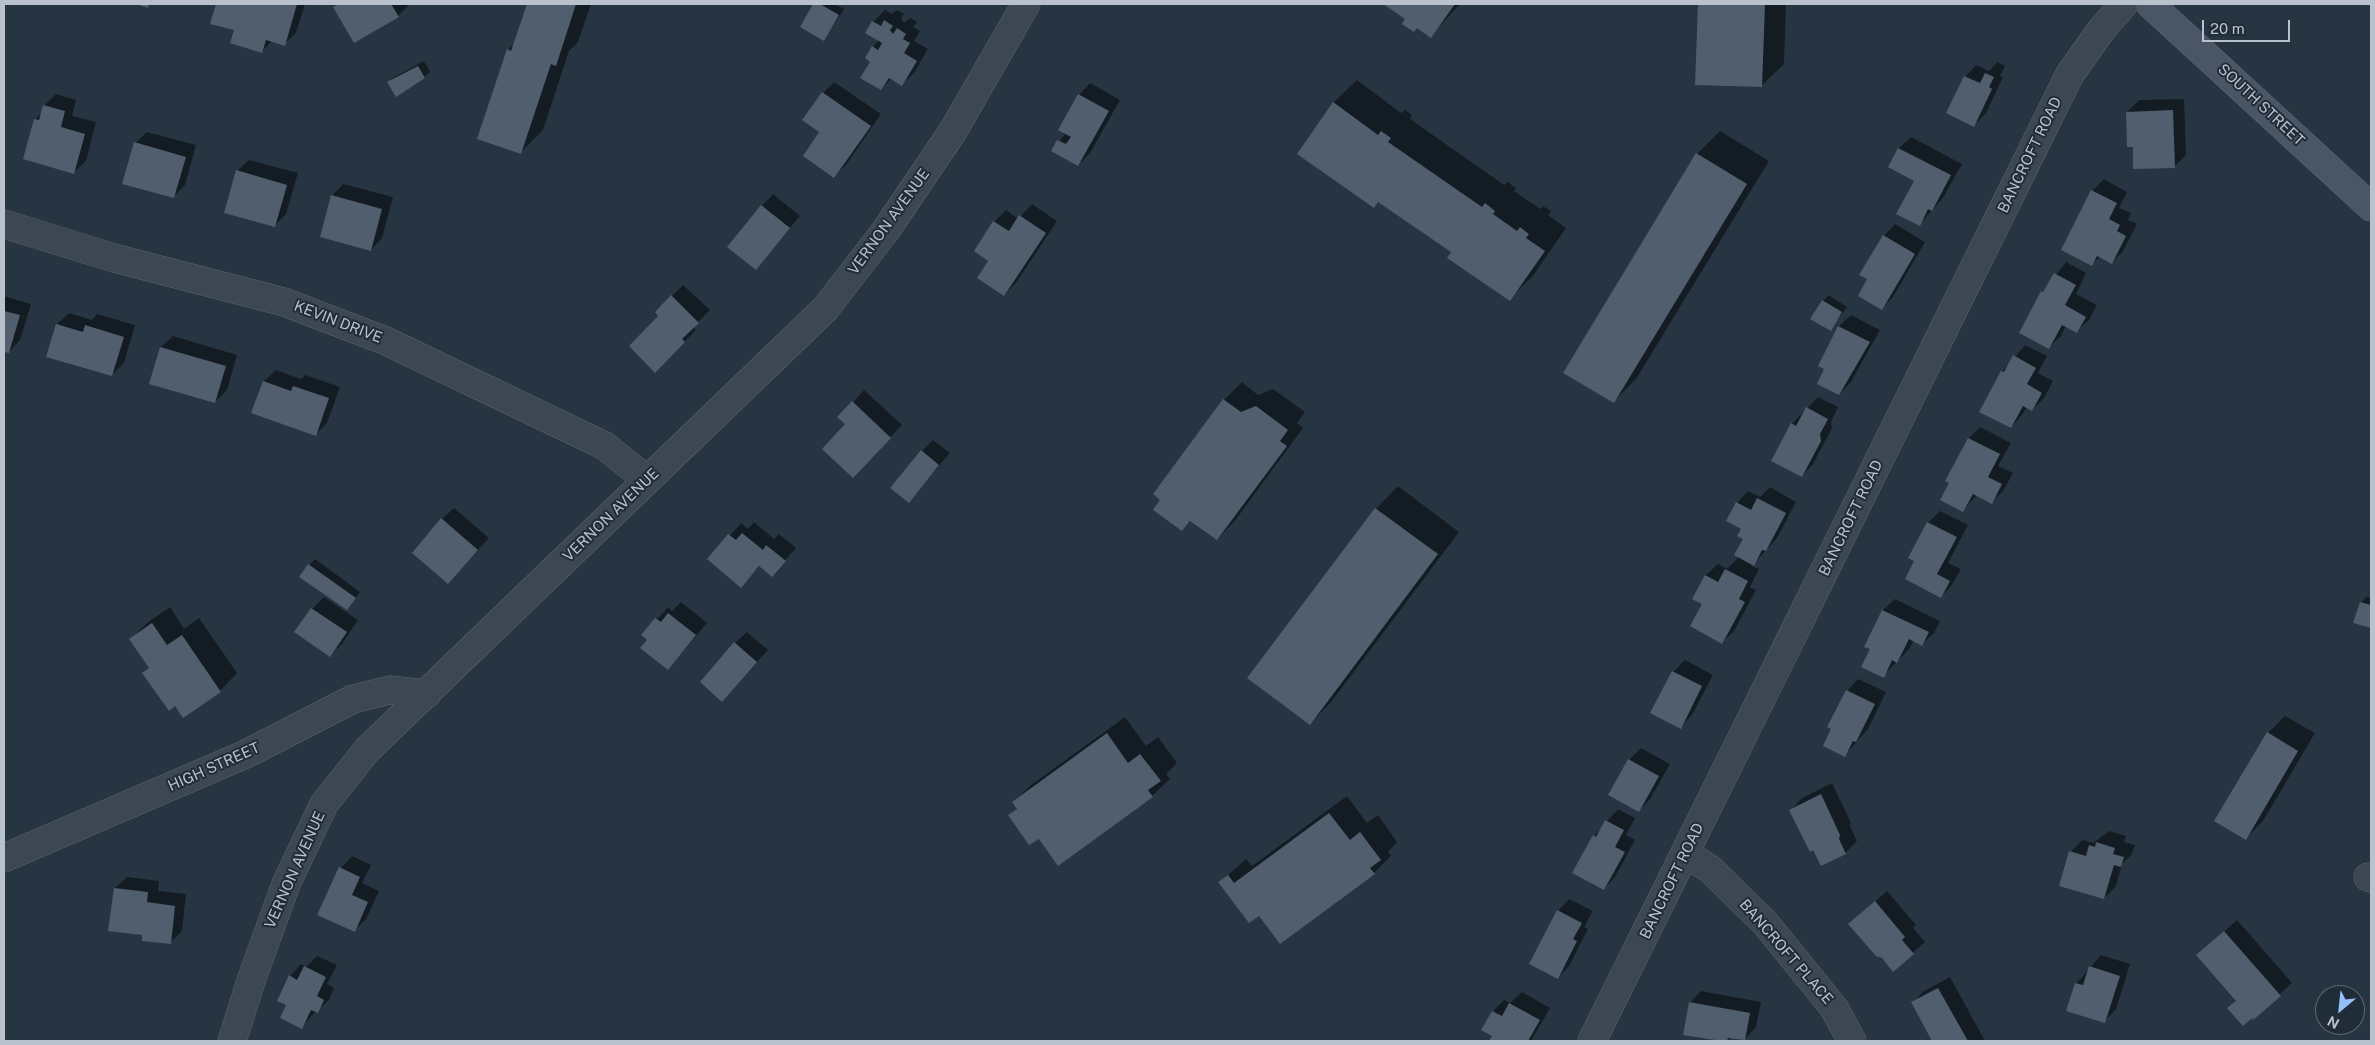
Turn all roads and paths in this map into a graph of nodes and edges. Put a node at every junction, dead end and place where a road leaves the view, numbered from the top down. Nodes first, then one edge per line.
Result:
1 (1026, 4) edge
2 (2124, 4) edge
3 (2150, 4) edge
4 (2371, 207) edge
5 (4, 224) edge
6 (647, 480) junction
7 (427, 694) junction
8 (1686, 854) junction
9 (4, 858) edge
10 (232, 1041) edge
11 (1592, 1041) edge
12 (1852, 1041) edge

1 - 6 street, VERNON AVENUE
2 - 8 street, BANCROFT ROAD
3 - 4 street, SOUTH STREET
5 - 6 street, KEVIN DRIVE
6 - 7 street, VERNON AVENUE
7 - 9 street, HIGH STREET
7 - 10 street, VERNON AVENUE
8 - 11 street, BANCROFT ROAD
8 - 12 street, BANCROFT PLACE

